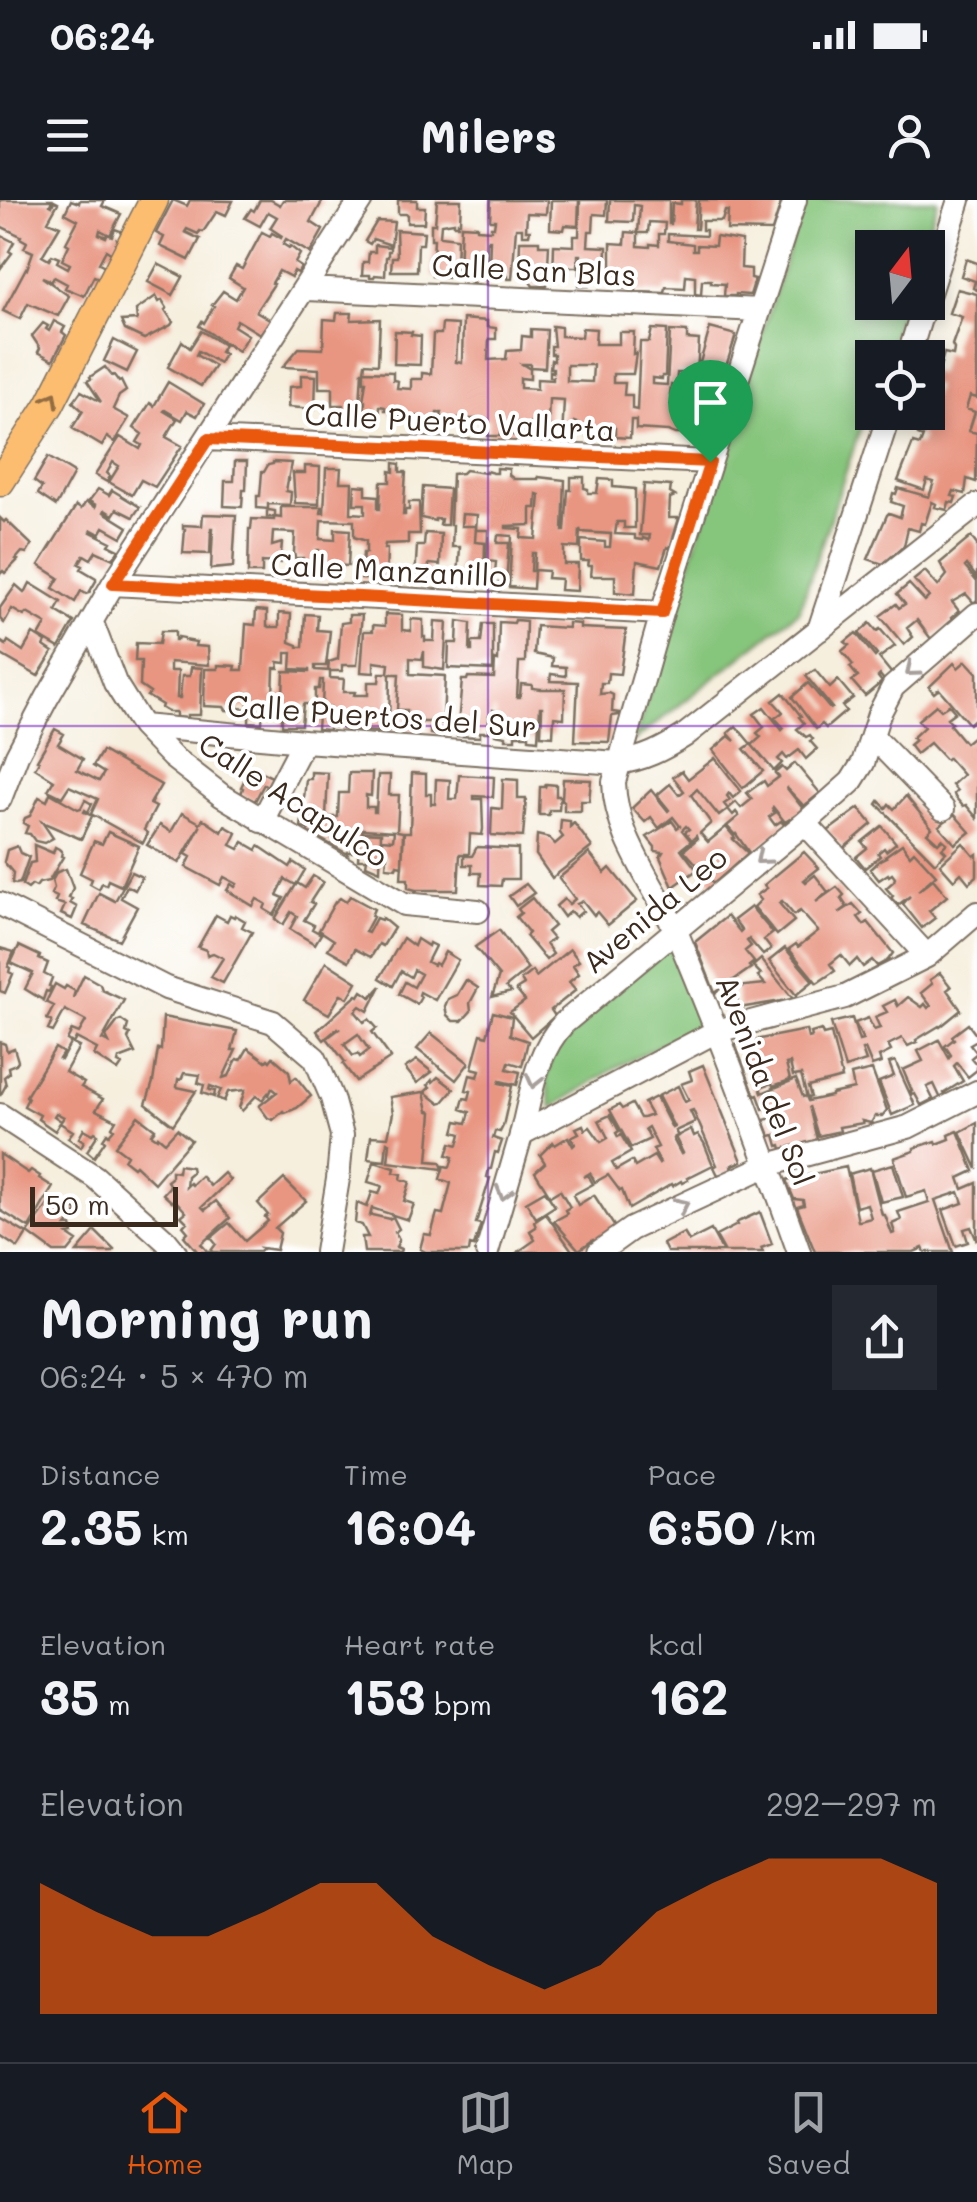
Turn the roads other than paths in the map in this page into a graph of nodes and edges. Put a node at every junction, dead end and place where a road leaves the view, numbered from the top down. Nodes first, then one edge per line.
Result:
1 (154, 200) edge
2 (361, 200) edge
3 (795, 200) edge
4 (958, 200) edge
5 (945, 240) edge
6 (306, 289) junction
7 (759, 310) junction
8 (884, 430) edge
9 (208, 439) junction
10 (710, 462) junction
11 (0, 482) edge
12 (977, 505) edge
13 (113, 584) junction
14 (662, 613) junction
15 (976, 619) edge
16 (92, 623) junction
17 (820, 630) junction
18 (142, 726) junction
19 (872, 736) junction
20 (304, 741) junction
21 (618, 763) junction
22 (0, 799) edge
23 (942, 809) dead end
24 (262, 821) junction
25 (805, 823) junction
26 (0, 904) edge
27 (478, 912) dead end
28 (977, 912) edge
29 (675, 930) junction
30 (927, 956) junction
31 (717, 1031) junction
32 (977, 1092) edge
33 (0, 1115) edge
34 (521, 1134) junction
35 (768, 1165) junction
36 (174, 1252) edge
37 (326, 1252) edge
38 (487, 1252) edge
39 (599, 1252) edge
40 (799, 1252) edge

11 -> 1 main road
2 - 6 street
3 - 7 street, Avenida del Sol
4 - 5 street
6 - 7 street, Calle San Blas
6 - 9 street
7 - 10 street, Avenida del Sol
8 - 17 street
9 - 10 street, Calle Puerto Vallarta
9 - 13 street
10 - 14 street, Avenida del Sol
12 - 17 street
13 - 14 street, Calle Manzanillo
13 - 16 street
14 - 21 street, Avenida del Sol
15 -> 19 street, Avenida Leo
16 - 18 street, Calle Acapulco
16 - 22 street
17 - 21 street
18 - 20 street, Calle Puertos del Sur
18 - 24 street, Calle Acapulco
19 - 23 street
19 - 25 street, Avenida Leo
20 - 21 street, Calle Puertos del Sur
20 - 24 street
21 - 29 street, Avenida del Sol
24 - 27 street, Calle Acapulco
25 -> 29 street, Avenida Leo
25 - 30 street
26 - 37 street
28 - 30 street
29 - 31 street, Avenida del Sol
29 -> 34 street, Avenida Leo
30 - 31 street
31 - 34 street
31 - 35 street, Avenida del Sol
32 - 35 street
33 - 36 street
34 -> 38 street, Avenida Leo
39 -> 35 street
35 - 40 street, Avenida del Sol

